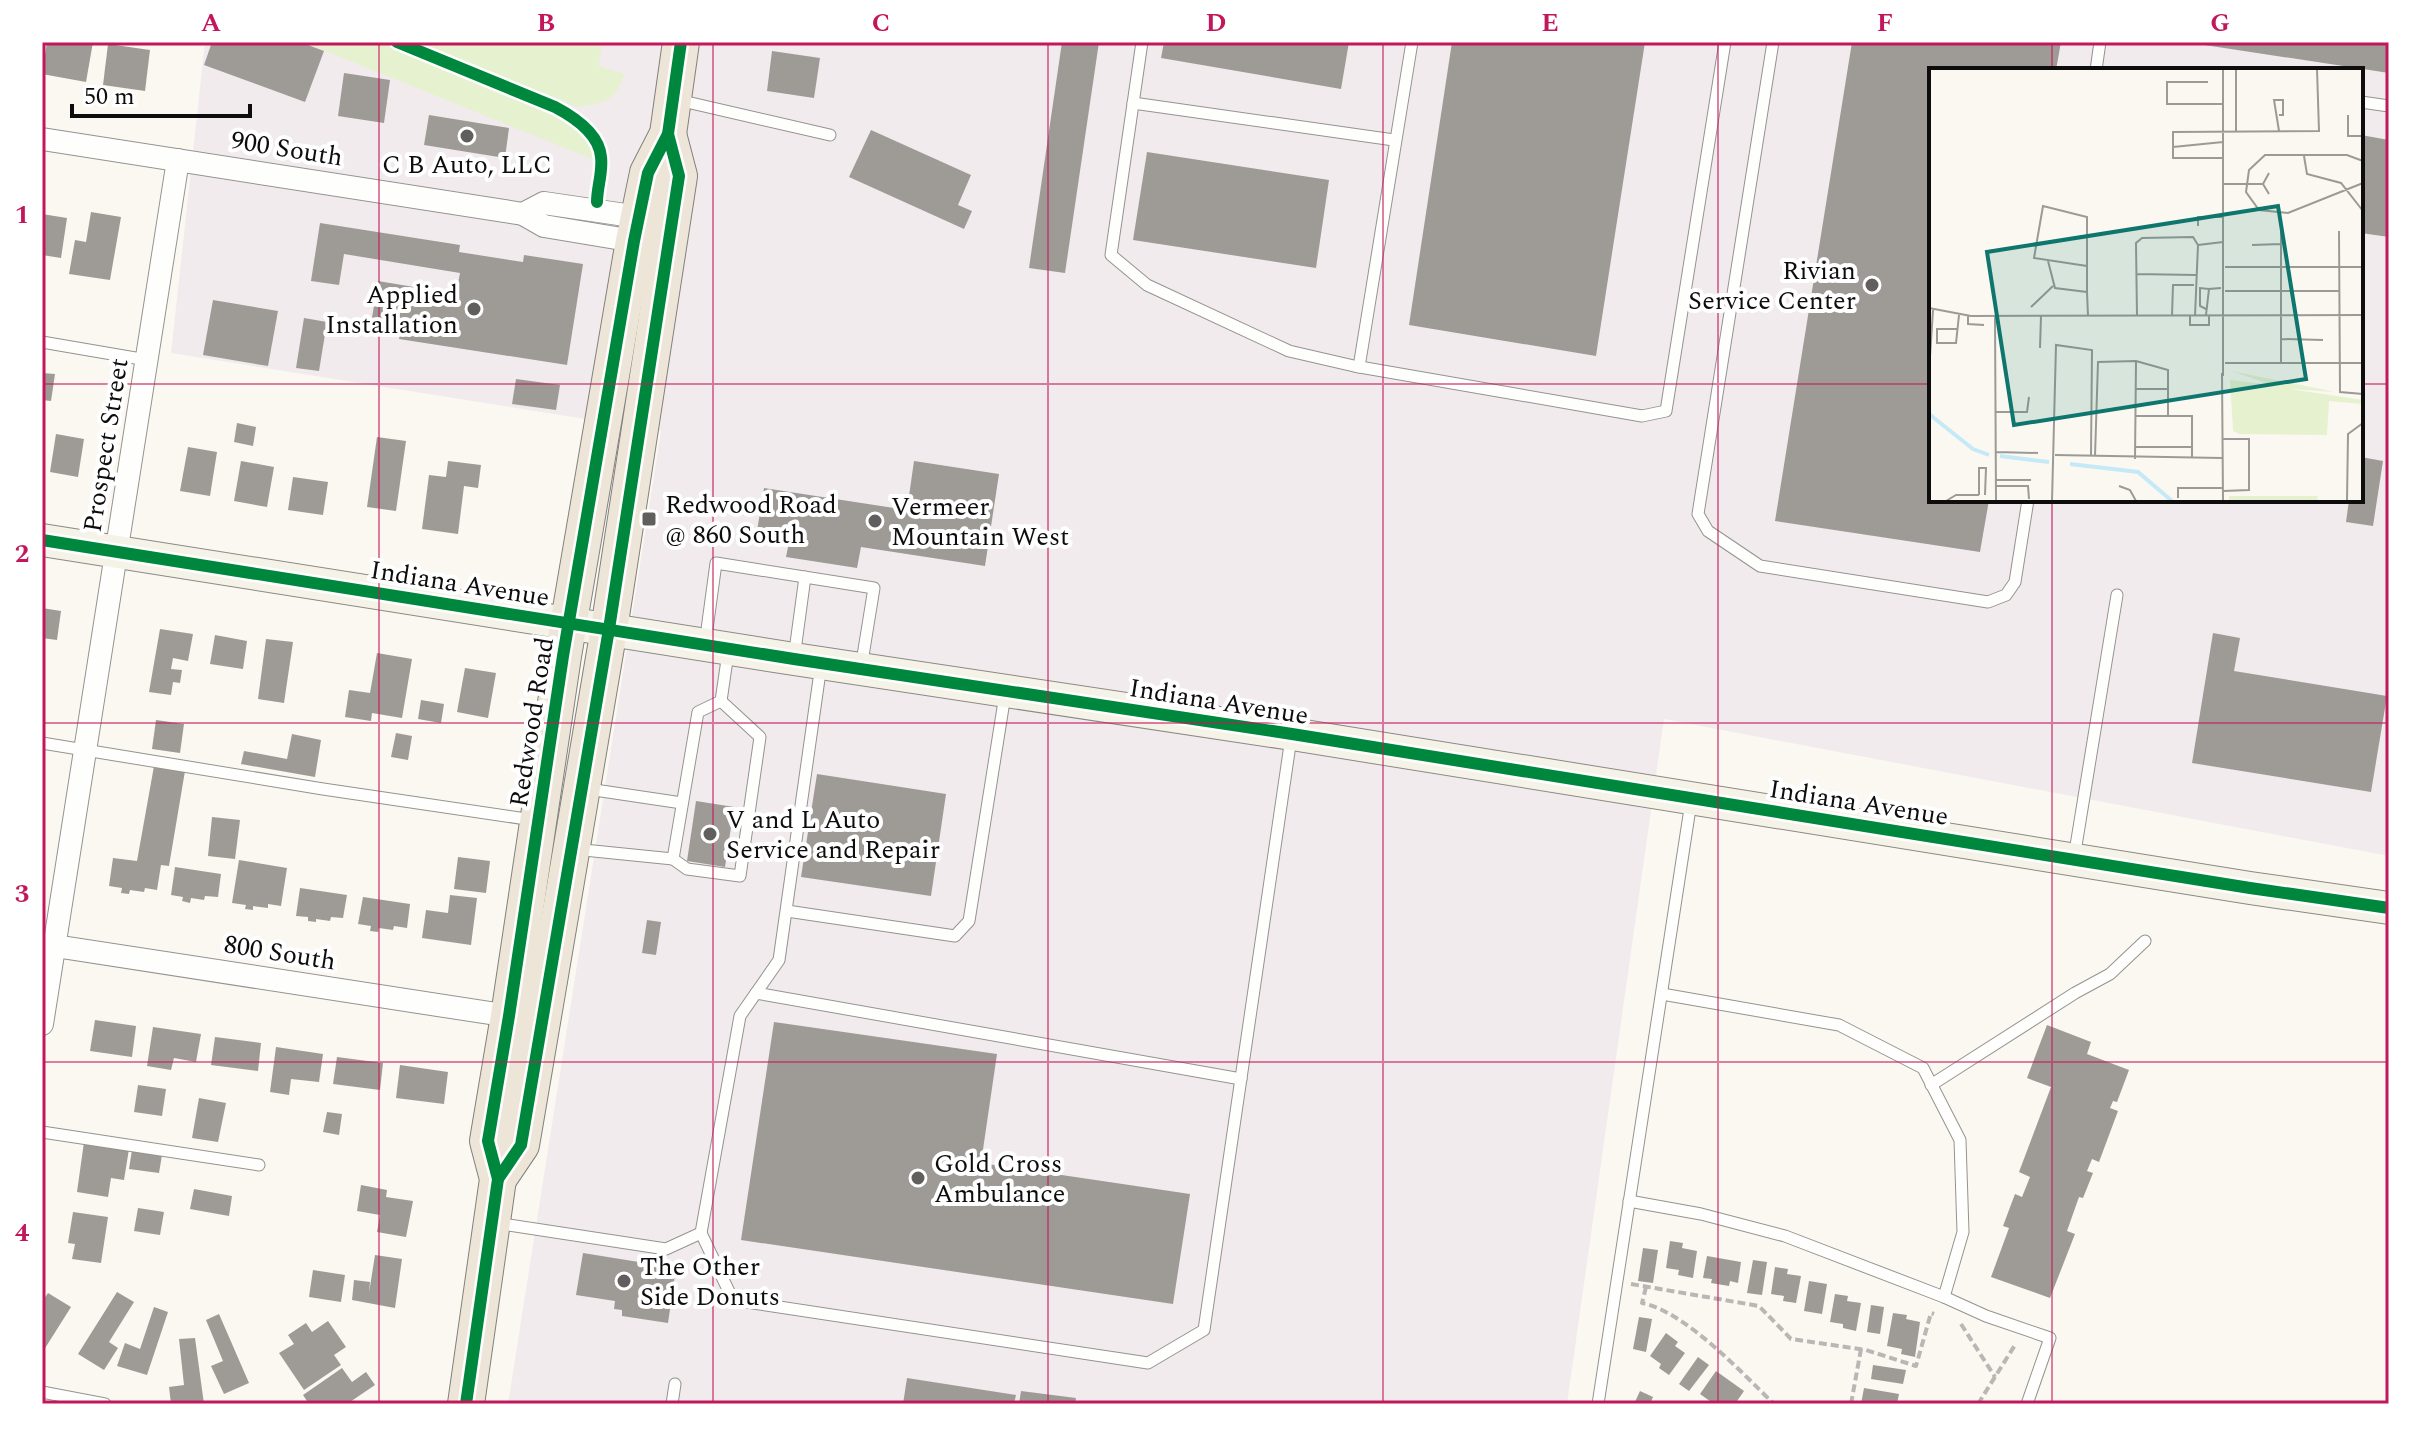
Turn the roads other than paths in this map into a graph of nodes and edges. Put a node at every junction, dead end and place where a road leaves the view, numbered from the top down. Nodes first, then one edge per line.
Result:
1 (681, 42) edge
2 (1142, 42) edge
3 (1412, 42) edge
4 (1725, 42) edge
5 (1773, 42) edge
6 (2100, 42) edge
7 (2096, 68) edge
8 (673, 99) junction
9 (2363, 102) edge
10 (1133, 103) junction
11 (2389, 106) edge
12 (668, 134) junction
13 (830, 135) dead end
14 (42, 139) edge
15 (1394, 140) junction
16 (178, 160) junction
17 (636, 229) junction
18 (42, 342) edge
19 (147, 360) junction
20 (1359, 367) junction
21 (2028, 502) edge
22 (42, 540) edge
23 (116, 552) junction
24 (805, 577) junction
25 (2117, 595) dead end
26 (569, 622) junction
27 (609, 629) junction
28 (717, 646) junction
29 (808, 661) junction
30 (861, 668) junction
31 (1006, 691) junction
32 (721, 701) junction
33 (1292, 734) junction
34 (42, 743) edge
35 (85, 751) junction
36 (581, 788) junction
37 (1692, 797) junction
38 (682, 803) junction
39 (538, 821) junction
40 (571, 849) junction
41 (673, 859) junction
42 (2074, 859) junction
43 (2389, 908) edge
44 (787, 911) junction
45 (2145, 941) dead end
46 (48, 945) edge
47 (756, 993) junction
48 (1662, 994) junction
49 (509, 1016) junction
50 (42, 1024) edge
51 (1241, 1079) junction
52 (1931, 1085) junction
53 (42, 1132) edge
54 (259, 1165) dead end
55 (498, 1179) junction
56 (1629, 1201) junction
57 (492, 1222) junction
58 (701, 1233) junction
59 (1944, 1297) junction
60 (675, 1384) dead end
61 (42, 1392) edge
62 (105, 1404) edge
63 (466, 1404) edge
64 (672, 1404) edge
65 (1598, 1404) edge
66 (2027, 1404) edge

1 - 8 main road, Redwood Road
2 - 10 lane
3 - 15 lane
4 - 20 lane
5 - 21 lane
6 - 7 lane
8 - 12 main road, Redwood Road
8 - 13 lane
9 - 11 lane
10 - 15 lane
10 - 20 lane
12 - 17 main road, Redwood Road
12 - 27 main road, Redwood Road
14 - 16 street, 900 South
15 - 20 lane
16 - 17 street, 900 South
16 - 19 street, Prospect Street
17 - 26 main road, Redwood Road
18 - 19 lane
19 - 23 street, Prospect Street
22 - 23 street, Indiana Avenue
23 - 26 street, Indiana Avenue
23 - 35 street, Prospect Street
24 - 28 lane
24 - 29 lane
24 - 30 lane
25 - 42 lane
26 - 27 street, Indiana Avenue
26 - 39 main road, Redwood Road
27 - 28 street, Indiana Avenue
27 - 36 main road, Redwood Road
28 - 29 street, Indiana Avenue
28 - 32 lane
29 - 30 street, Indiana Avenue
29 - 44 lane
30 - 31 street, Indiana Avenue
31 - 33 street, Indiana Avenue
31 - 44 lane
32 - 38 lane
32 - 41 lane
33 - 37 street, Indiana Avenue
33 - 51 lane
34 - 35 lane
35 - 39 lane
35 - 46 street, Prospect Street
36 - 38 lane
36 - 40 main road, Redwood Road
37 - 42 street, Indiana Avenue
37 - 48 lane
38 - 41 lane
39 - 49 main road, Redwood Road
40 - 41 lane
40 - 55 main road, Redwood Road
42 - 43 street, Indiana Avenue
44 - 47 lane
45 - 52 lane
46 - 49 street, 800 South
46 - 50 street, Prospect Street
47 - 51 lane
47 - 58 lane
48 - 52 lane
48 - 56 lane
49 - 55 main road, Redwood Road
51 - 58 lane
52 - 59 lane
53 - 54 lane
55 - 57 main road, Redwood Road
56 - 59 lane
56 - 65 lane
57 - 58 lane
57 - 63 main road, Redwood Road
59 - 66 lane
60 - 64 lane
61 - 62 lane

